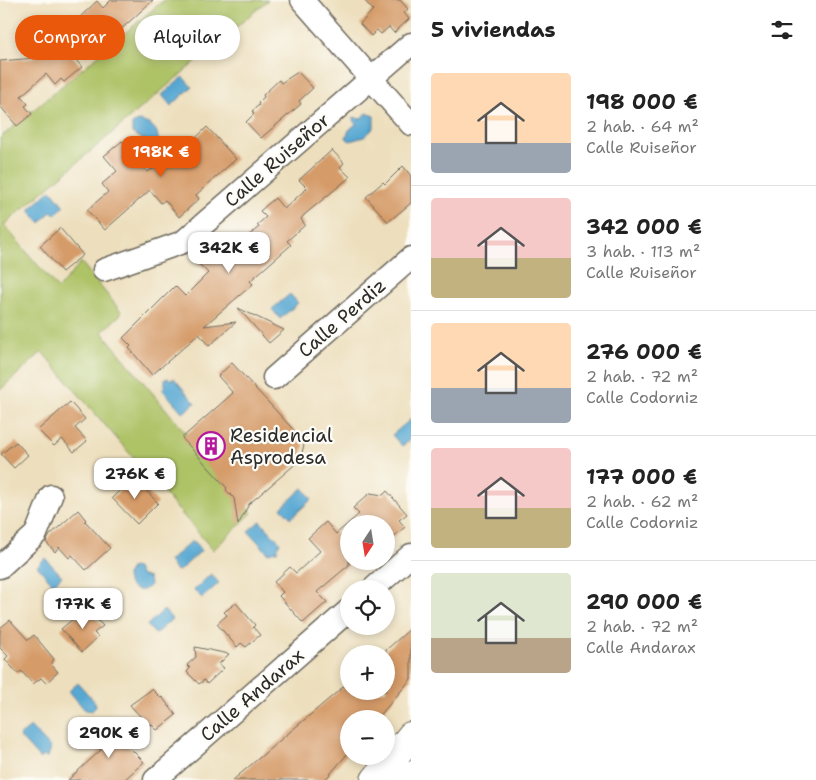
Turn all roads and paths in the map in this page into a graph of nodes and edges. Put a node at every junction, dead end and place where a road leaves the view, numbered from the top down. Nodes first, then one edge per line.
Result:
1 (302, 0) edge
2 (411, 44) edge
3 (371, 79) junction
4 (411, 124) edge
5 (411, 258) edge
6 (104, 270) dead end
7 (274, 378) dead end
8 (51, 496) dead end
9 (411, 555) edge
10 (0, 567) edge
11 (382, 580) edge
12 (340, 618) edge
13 (411, 736) edge
14 (411, 775) edge
15 (155, 780) edge
16 (375, 780) edge
17 (407, 780) edge

1 - 3 street
2 - 3 street, Calle Ruiseñor
3 - 4 street
3 - 6 street, Calle Ruiseñor
5 - 7 street, Calle Perdiz
8 - 10 street
9 - 11 street
12 - 15 street, Calle Andarax
13 - 16 street
14 - 17 street

